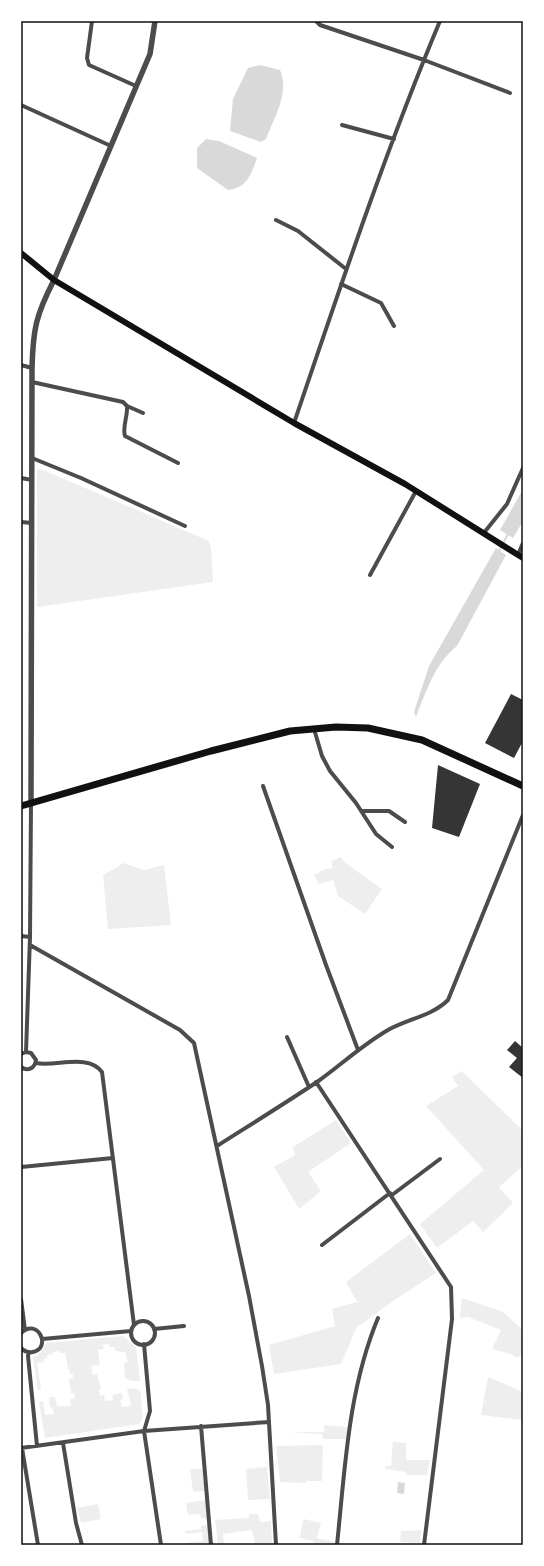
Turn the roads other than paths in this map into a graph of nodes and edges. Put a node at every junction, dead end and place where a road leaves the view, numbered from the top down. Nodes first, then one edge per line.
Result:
1 (92, 21) edge
2 (156, 21) edge
3 (316, 21) edge
4 (440, 21) edge
5 (424, 60) junction
6 (136, 86) junction
7 (510, 94) dead end
8 (21, 105) edge
9 (342, 125) dead end
10 (394, 139) junction
11 (111, 146) junction
12 (276, 220) dead end
13 (21, 253) edge
14 (346, 269) junction
15 (54, 280) junction
16 (341, 284) junction
17 (394, 326) dead end
18 (21, 365) edge
19 (32, 368) junction
20 (32, 382) junction
21 (127, 406) junction
22 (143, 413) dead end
23 (294, 423) junction
24 (32, 458) junction
25 (178, 463) dead end
26 (523, 468) edge
27 (21, 478) edge
28 (32, 480) junction
29 (416, 491) junction
30 (21, 522) edge
31 (32, 523) junction
32 (186, 526) dead end
33 (484, 534) junction
34 (523, 543) edge
35 (519, 555) edge
36 (370, 575) dead end
37 (314, 729) junction
38 (263, 786) dead end
39 (523, 786) edge
40 (31, 804) junction
41 (21, 806) edge
42 (361, 811) junction
43 (523, 815) edge
44 (405, 822) dead end
45 (392, 847) dead end
46 (21, 936) edge
47 (30, 937) junction
48 (30, 945) junction
49 (287, 1037) dead end
50 (358, 1050) junction
51 (26, 1052) junction
52 (21, 1054) edge
53 (36, 1063) junction
54 (21, 1067) edge
55 (316, 1082) junction
56 (309, 1087) junction
57 (217, 1146) junction
58 (113, 1158) junction
59 (440, 1159) dead end
60 (21, 1167) edge
61 (391, 1194) junction
62 (322, 1245) dead end
63 (21, 1299) edge
64 (378, 1318) dead end
65 (134, 1325) junction
66 (184, 1326) dead end
67 (154, 1329) junction
68 (131, 1331) junction
69 (23, 1332) edge
70 (42, 1339) junction
71 (144, 1344) junction
72 (21, 1348) edge
73 (29, 1352) junction
74 (269, 1422) junction
75 (201, 1426) junction
76 (144, 1431) junction
77 (63, 1443) junction
78 (37, 1446) junction
79 (22, 1448) edge
80 (38, 1545) edge
81 (82, 1545) edge
82 (161, 1545) edge
83 (211, 1545) edge
84 (276, 1545) edge
85 (337, 1545) edge
86 (424, 1545) edge

1 - 6 street
2 - 6 street
3 - 5 street
4 - 5 street
5 - 7 street
5 - 10 street
6 - 11 street
8 - 11 street
9 - 10 street
10 - 14 street
11 - 15 street
12 - 14 street
13 - 15 main road
14 - 16 street
15 - 19 street
15 - 23 main road
16 - 17 street
16 - 23 street
18 - 19 street
19 - 20 street
20 - 21 street
20 - 24 street
21 - 22 street
21 - 25 street
23 - 29 main road
24 - 28 street
24 - 32 street
26 - 33 street
27 - 28 street
28 - 31 street
29 - 33 main road
29 - 36 street
30 - 31 street
31 - 40 street
33 - 35 main road
34 - 35 street
37 - 39 main road
37 - 40 main road
37 - 42 street
38 - 50 street
40 - 41 main road
40 - 47 street
42 - 44 street
42 - 45 street
43 - 50 street
46 - 47 street
47 - 48 street
48 - 51 street
48 - 57 street
49 - 56 street
50 - 55 street
51 - 52 street
51 - 53 street
53 - 54 street
53 - 58 street
55 - 56 street
55 - 61 street
56 - 57 street
57 - 74 street
58 - 60 street
58 - 65 street
59 - 61 street
61 - 62 street
61 - 86 street
63 - 69 street
64 - 85 street
65 - 67 street
65 - 68 street
66 - 67 street
67 - 71 street
68 - 70 street
68 - 71 street
69 - 70 street
70 - 73 street
71 - 76 street
72 - 73 street
73 - 78 street
74 - 75 street
74 - 84 street
75 - 76 street
75 - 83 street
76 - 77 street
76 - 82 street
77 - 78 street
77 - 81 street
78 - 79 street
79 - 80 street

